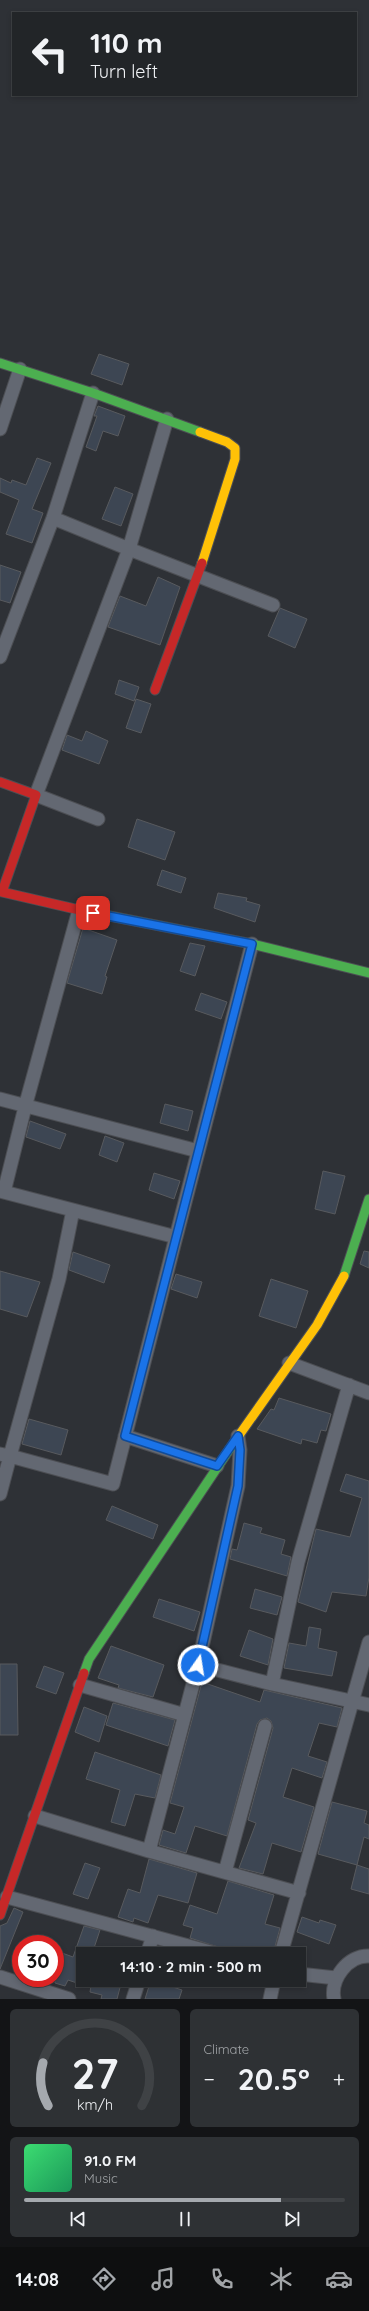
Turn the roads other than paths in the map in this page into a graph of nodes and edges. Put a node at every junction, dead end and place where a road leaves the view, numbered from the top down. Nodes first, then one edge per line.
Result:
1 (0, 363) edge
2 (20, 370) junction
3 (93, 393) junction
4 (167, 420) junction
5 (0, 429) edge
6 (53, 518) junction
7 (129, 549) junction
8 (198, 576) junction
9 (273, 605) dead end
10 (0, 658) edge
11 (155, 690) dead end
12 (0, 782) edge
13 (36, 795) junction
14 (98, 819) dead end
15 (1, 896) edge
16 (79, 910) junction
17 (252, 944) junction
18 (369, 973) edge
19 (0, 1099) edge
20 (25, 1106) junction
21 (198, 1151) junction
22 (2, 1192) edge
23 (369, 1198) edge
24 (73, 1210) junction
25 (176, 1237) junction
26 (289, 1363) junction
27 (349, 1385) junction
28 (369, 1393) edge
29 (125, 1436) junction
30 (238, 1436) junction
31 (5, 1455) edge
32 (217, 1466) junction
33 (0, 1494) edge
34 (369, 1642) edge
35 (198, 1665) junction
36 (272, 1684) junction
37 (80, 1685) junction
38 (352, 1701) junction
39 (369, 1705) edge
40 (185, 1715) junction
41 (264, 1726) dead end
42 (35, 1816) junction
43 (149, 1851) junction
44 (225, 1872) junction
45 (299, 1893) junction
46 (7, 1897) junction
47 (0, 1915) edge
48 (153, 1936) junction
49 (149, 1947) edge
50 (193, 1947) edge
51 (284, 1947) edge
52 (369, 1956) edge
53 (306, 1975) edge
54 (0, 1977) edge
55 (336, 1978) junction
56 (137, 1987) edge
57 (273, 1987) edge
58 (69, 1999) edge
59 (133, 1999) edge
60 (270, 1999) edge
61 (334, 1999) edge

1 - 2 street
2 - 3 street
2 - 5 street
3 - 4 street
3 - 6 street
4 - 7 street
4 - 8 street
6 - 7 street
6 - 10 street
7 - 8 street
7 - 13 street
8 - 9 street
8 - 11 street
12 - 13 street
13 - 14 street
13 - 15 street
15 - 16 street
16 - 17 street
16 - 20 street
17 - 18 street
17 - 21 street
19 - 20 street
20 - 21 street
20 - 22 street
21 - 25 street
22 - 24 street
23 - 26 street
24 - 25 street
24 - 31 street
25 - 29 street
26 - 27 street
26 - 30 street
27 - 28 street
27 - 36 street
29 - 31 street
29 - 32 street
30 - 32 street
30 - 35 street
31 - 33 street
32 - 37 street
34 - 38 street
35 - 36 street
35 - 40 street
36 - 38 street
37 - 40 street
37 - 42 street
38 - 39 street
38 - 45 street
40 - 43 street
41 - 44 street
42 - 43 street
42 - 46 street
43 - 44 street
44 - 45 street
45 - 51 street
46 - 47 street
46 - 48 street
48 - 49 street
48 - 50 street
52 - 55 street
53 - 55 street
54 - 58 street
55 - 61 street
56 - 59 street
57 - 60 street

